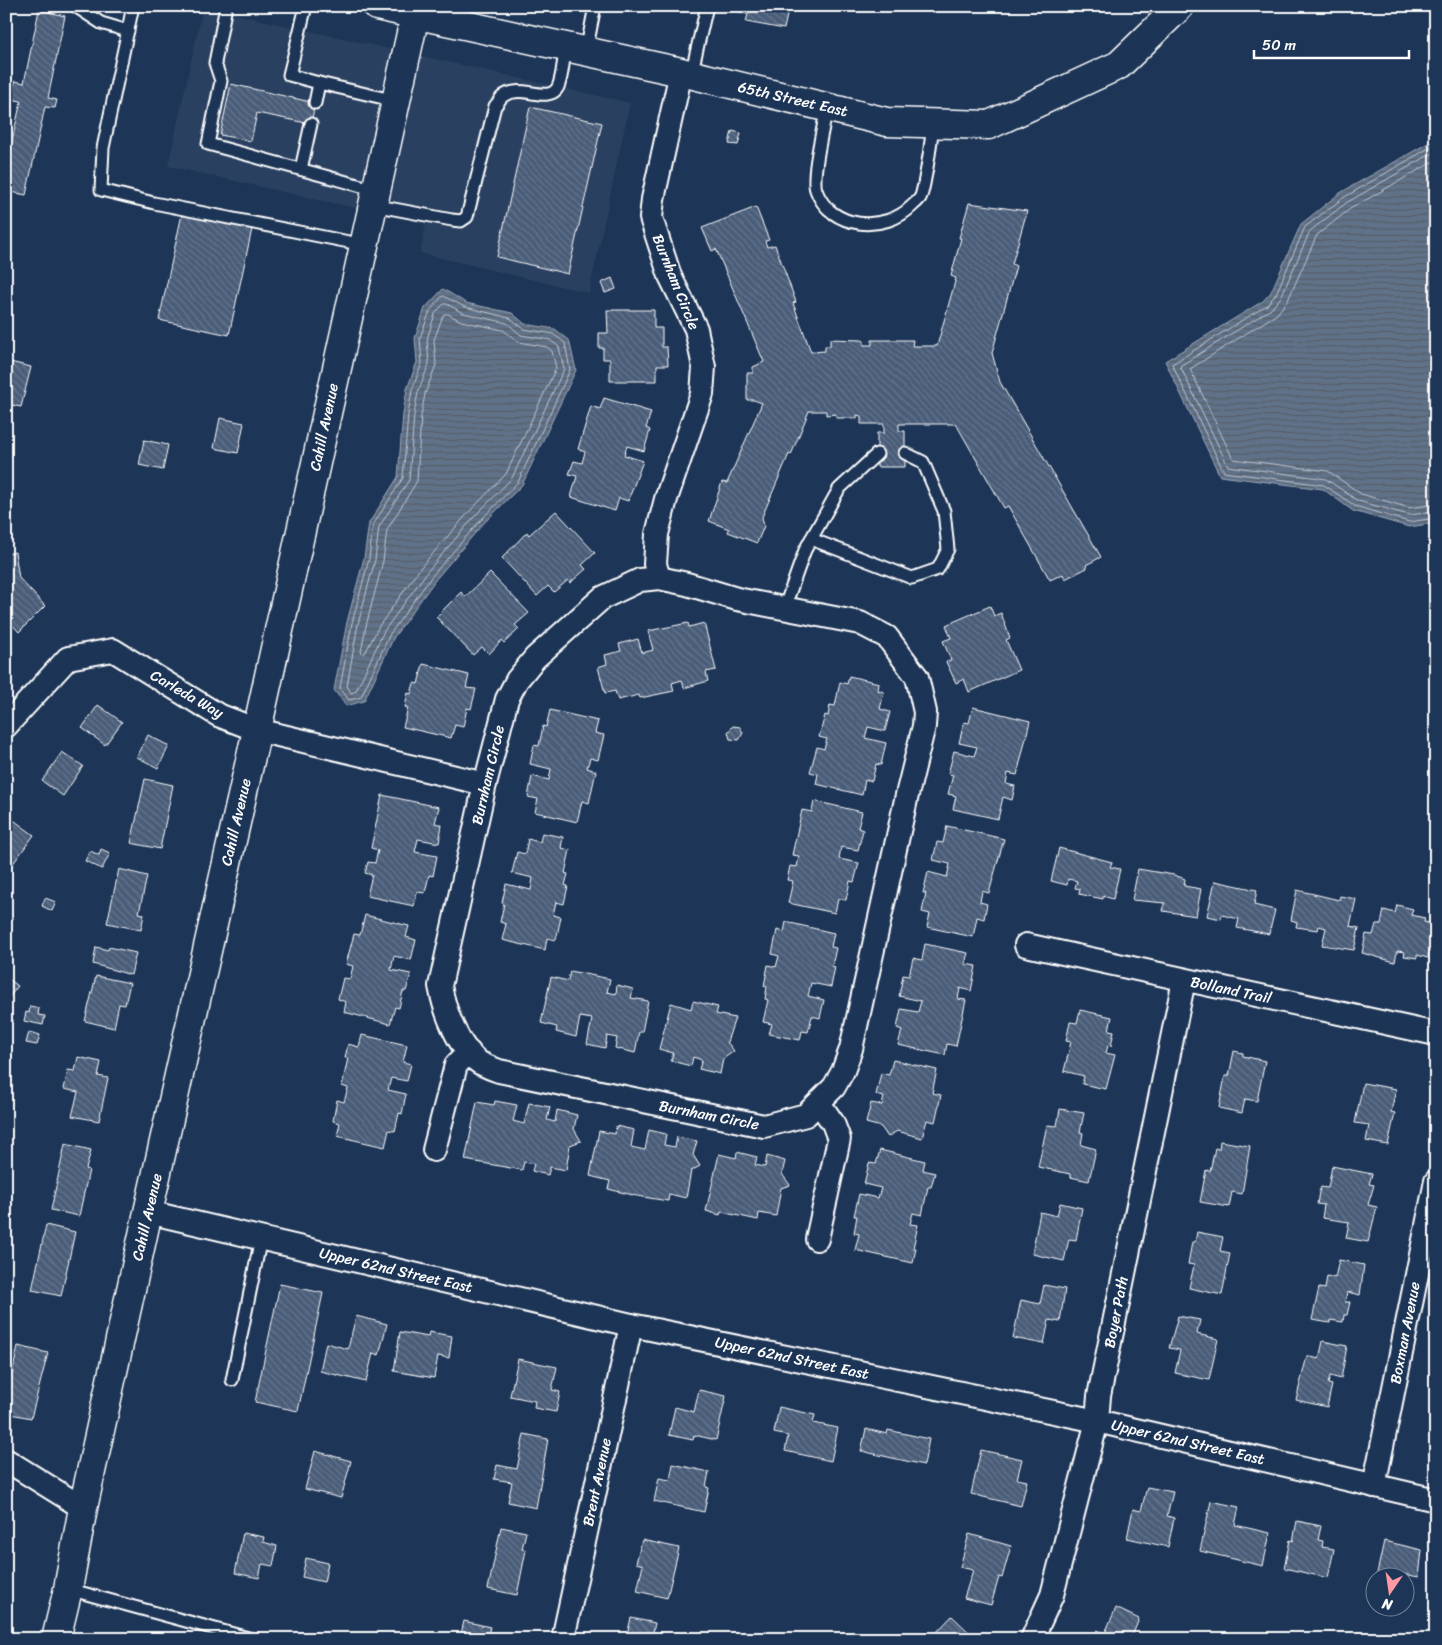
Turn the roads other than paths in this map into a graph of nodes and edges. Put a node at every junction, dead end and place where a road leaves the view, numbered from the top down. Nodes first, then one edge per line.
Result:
1 (75, 6) edge
2 (133, 6) edge
3 (226, 6) edge
4 (306, 6) edge
5 (377, 6) edge
6 (595, 6) edge
7 (707, 6) edge
8 (1180, 6) edge
9 (416, 10) edge
10 (128, 31) junction
11 (576, 50) junction
12 (686, 74) junction
13 (319, 82) junction
14 (396, 101) junction
15 (315, 102) dead end
16 (827, 107) junction
17 (933, 123) junction
18 (311, 124) dead end
19 (301, 169) junction
20 (375, 198) junction
21 (364, 245) junction
22 (905, 453) dead end
23 (877, 454) dead end
24 (811, 539) junction
25 (659, 578) junction
26 (784, 609) junction
27 (6, 726) edge
28 (257, 730) junction
29 (485, 784) junction
30 (1026, 945) dead end
31 (1184, 980) junction
32 (1436, 1034) edge
33 (469, 1052) junction
34 (819, 1103) junction
35 (434, 1150) dead end
36 (1436, 1180) edge
37 (148, 1212) junction
38 (261, 1238) junction
39 (817, 1239) dead end
40 (631, 1324) junction
41 (232, 1380) dead end
42 (1097, 1421) junction
43 (6, 1460) edge
44 (1374, 1486) junction
45 (1436, 1500) edge
46 (83, 1508) junction
47 (68, 1589) junction
48 (56, 1639) edge
49 (252, 1639) edge
50 (563, 1639) edge
51 (1032, 1639) edge

1 - 10 lane
2 - 10 lane
3 - 19 lane
4 - 13 lane
5 - 9 street, 65th Street East
6 - 11 lane
7 - 12 lane
8 - 17 street, 65th Street East
9 - 11 street, 65th Street East
9 - 14 street, Cahill Avenue
10 - 21 lane
11 - 12 street, 65th Street East
11 - 20 lane
12 - 16 street, 65th Street East
12 - 25 street, Burnham Circle
13 - 14 lane
13 - 15 lane
14 - 20 street, Cahill Avenue
16 - 17 street, 65th Street East
16 - 17 lane
18 - 19 lane
19 - 20 lane
20 - 21 street, Cahill Avenue
21 - 28 street, Cahill Avenue
22 - 24 lane
23 - 24 lane
24 - 26 lane
25 - 26 street, Burnham Circle
25 - 29 street, Burnham Circle
26 - 34 street, Burnham Circle
27 - 28 street, Carleda Way
28 - 29 street, Carleda Way
28 - 37 street, Cahill Avenue
29 - 33 street, Burnham Circle
30 - 31 street, Bolland Trail
31 - 32 street, Bolland Trail
31 - 42 street, Boyer Path
33 - 34 street, Burnham Circle
33 - 35 street
34 - 39 street
36 - 44 street, Boxman Avenue
37 - 38 street, Upper 62nd Street East
37 - 46 street, Cahill Avenue
38 - 40 street, Upper 62nd Street East
38 - 41 lane
40 - 42 street, Upper 62nd Street East
40 - 50 street, Brent Avenue
42 - 44 street, Upper 62nd Street East
42 - 51 street, Boyer Path
43 - 46 street
44 - 45 street, Upper 62nd Street East
46 - 47 street, Cahill Avenue
47 - 48 street, Cahill Avenue
47 - 49 lane

